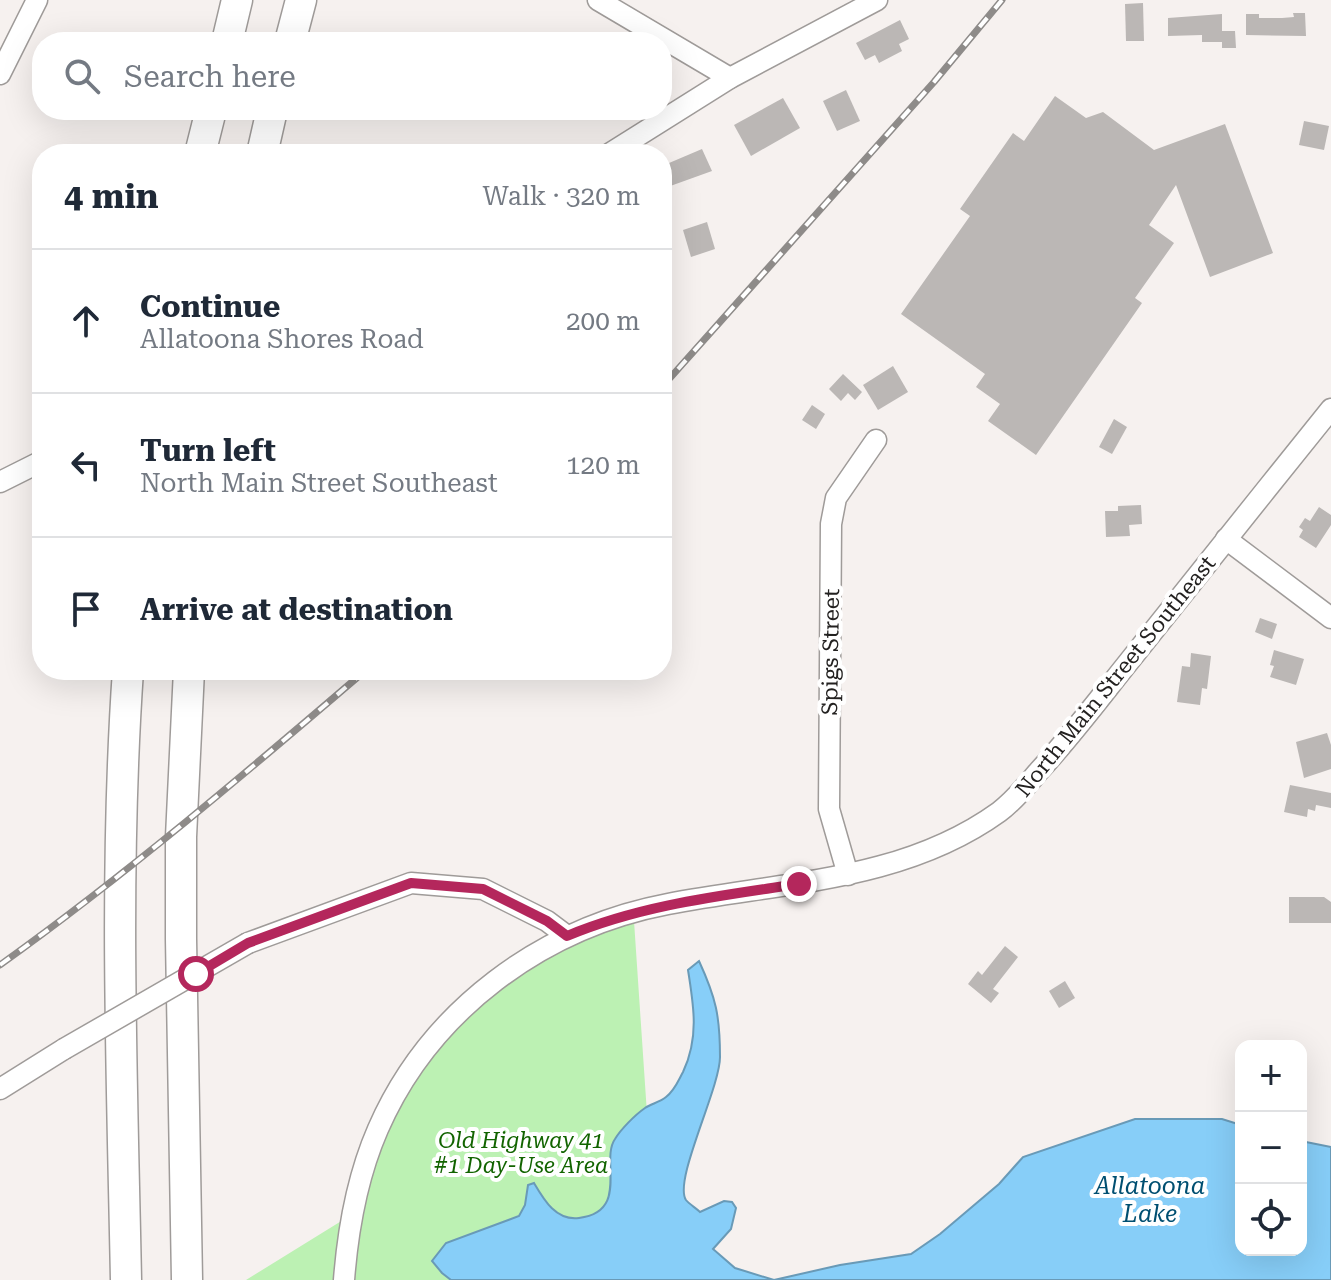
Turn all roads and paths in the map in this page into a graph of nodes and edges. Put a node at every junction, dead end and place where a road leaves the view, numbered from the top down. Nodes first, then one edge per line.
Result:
1 (37, 0) edge
2 (237, 0) edge
3 (301, 0) edge
4 (598, 0) edge
5 (877, 0) edge
6 (229, 32) edge
7 (293, 32) edge
8 (652, 32) edge
9 (672, 44) edge
10 (0, 74) edge
11 (730, 78) junction
12 (672, 114) edge
13 (208, 120) edge
14 (270, 120) edge
15 (663, 120) edge
16 (202, 144) edge
17 (264, 144) edge
18 (625, 144) edge
19 (1331, 409) edge
20 (876, 440) dead end
21 (32, 466) edge
22 (0, 482) edge
23 (1226, 539) junction
24 (1331, 618) edge
25 (128, 680) edge
26 (189, 680) edge
27 (848, 875) junction
28 (567, 936) junction
29 (0, 1089) edge
30 (126, 1280) edge
31 (187, 1280) edge
32 (344, 1280) edge

1 - 10 street
2 - 6 highway
3 - 7 highway
4 - 8 street
5 - 11 street
9 - 11 street
11 - 12 street
13 - 16 highway
14 - 17 highway
15 - 18 street
19 - 23 street, North Main Street Southeast
20 - 27 street, Spigs Street
21 - 22 street
23 - 24 street
23 - 27 street, North Main Street Southeast
25 - 30 highway
26 - 31 highway
27 - 28 street, North Main Street Southeast
28 - 29 street, bridge
28 - 32 street, North Main Street Southeast

